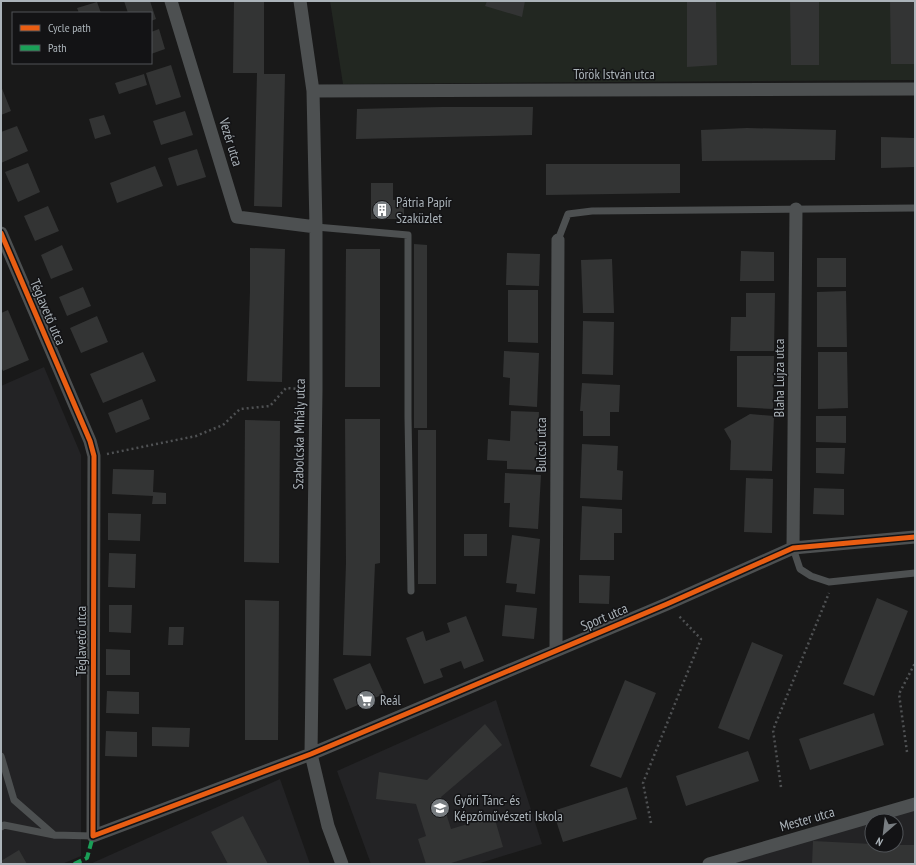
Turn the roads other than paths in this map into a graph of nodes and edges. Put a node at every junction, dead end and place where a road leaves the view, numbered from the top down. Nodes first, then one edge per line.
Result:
1 (171, 1) edge
2 (300, 1) edge
3 (915, 90) edge
4 (314, 91) junction
5 (915, 208) edge
6 (796, 209) junction
7 (316, 227) junction
8 (1, 233) edge
9 (558, 240) joint
10 (915, 537) edge
11 (793, 548) junction
12 (915, 573) edge
13 (411, 590) dead end
14 (556, 650) junction
15 (311, 754) junction
16 (1, 756) edge
17 (915, 804) edge
18 (1, 827) edge
19 (54, 835) junction
20 (93, 836) junction
21 (342, 864) edge
22 (709, 864) edge

1 - 7 street, Vezér utca
2 - 4 street, Szabolcska Mihály utca
3 - 4 street, Török István utca
4 - 7 street, Szabolcska Mihály utca
5 - 6 lane
6 - 9 lane
6 - 11 street, Blaha Lujza utca
7 - 13 lane
7 - 15 street, Szabolcska Mihály utca
8 - 20 street, Téglavető utca
9 - 14 street, Bulcsú utca
10 - 11 street, Sport utca
11 - 12 lane
11 - 14 street, Sport utca
14 - 15 street, Sport utca
15 - 20 street
15 - 21 street, Szabolcska Mihály utca
16 - 19 lane
17 - 22 street, Mester utca
18 - 19 lane
19 - 20 lane

